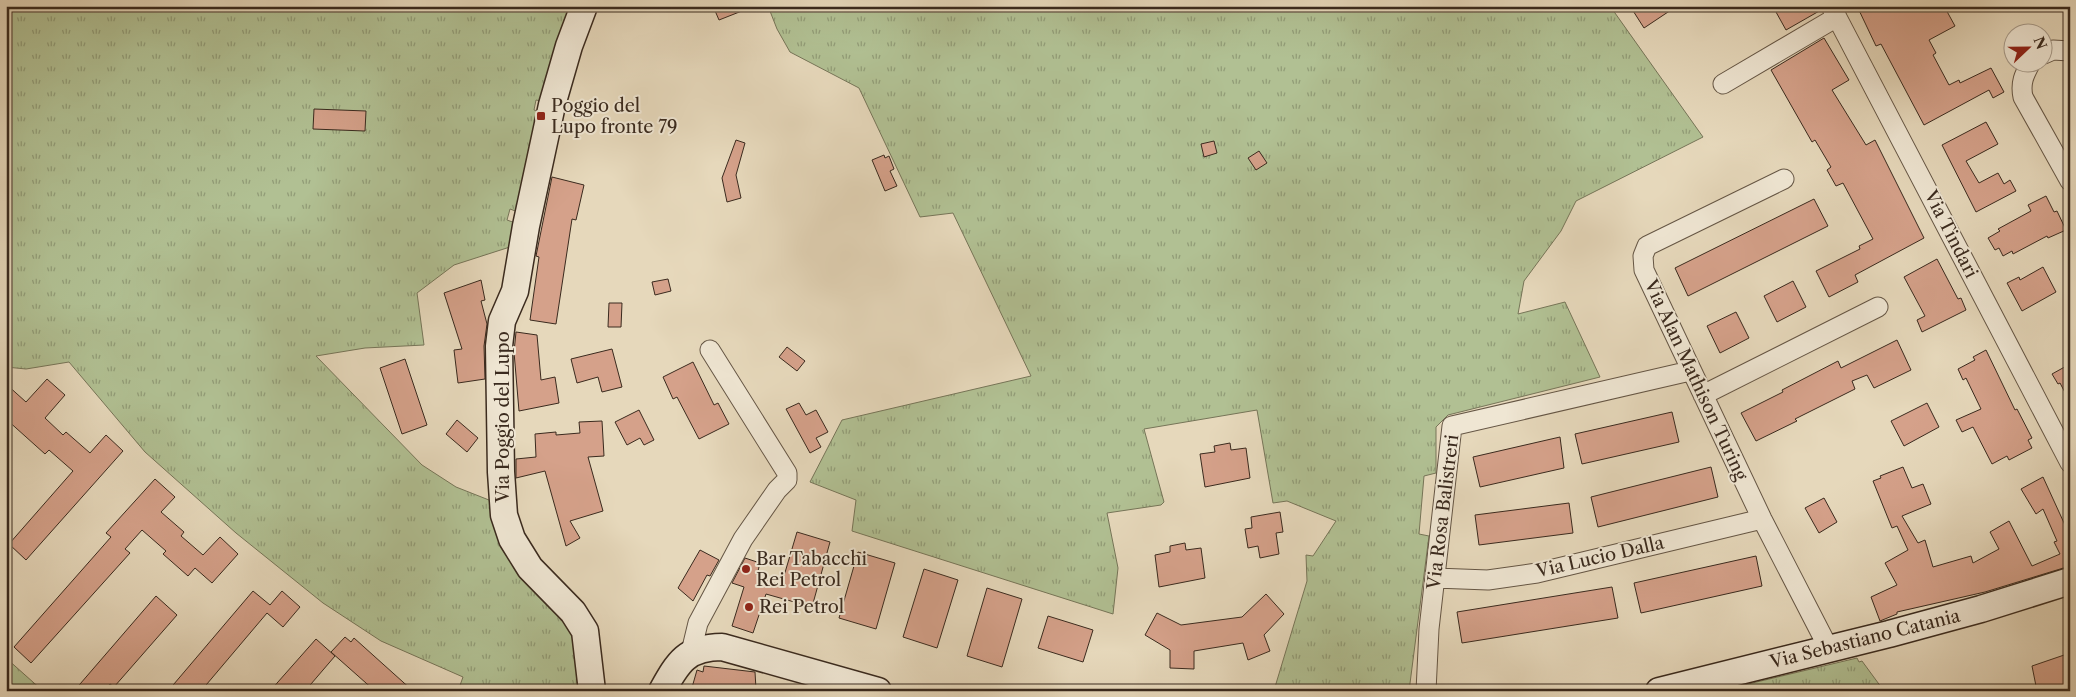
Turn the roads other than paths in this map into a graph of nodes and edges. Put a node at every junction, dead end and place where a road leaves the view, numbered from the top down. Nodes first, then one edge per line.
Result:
1 (584, 6) edge
2 (1834, 12) edge
3 (2054, 50) edge
4 (2070, 51) edge
5 (2026, 72) edge
6 (1723, 84) dead end
7 (1784, 179) dead end
8 (2070, 182) edge
9 (1878, 307) dead end
10 (710, 350) dead end
11 (1690, 370) junction
12 (1703, 395) junction
13 (2070, 463) edge
14 (1762, 519) junction
15 (1435, 578) junction
16 (2070, 581) edge
17 (1829, 649) junction
18 (691, 652) junction
19 (592, 691) edge
20 (662, 691) edge
21 (878, 691) edge
22 (1426, 691) edge
23 (1659, 691) edge

1 - 19 street, Via Poggio del Lupo
2 - 6 street
2 - 13 street, Via Tindari
3 - 4 street
5 - 8 street
7 - 11 street, Via Alan Mathison Turing
9 - 12 street
10 - 18 street
11 - 12 street, Via Alan Mathison Turing
11 - 15 street, Via Rosa Balistreri
12 - 14 street, Via Alan Mathison Turing
14 - 15 street, Via Lucio Dalla
14 - 17 street, Via Alan Mathison Turing
15 - 22 street, Via Rosa Balistreri
16 - 17 street, Via Sebastiano Catania
17 - 23 street, Via Sebastiano Catania
18 - 20 street
18 - 21 street

